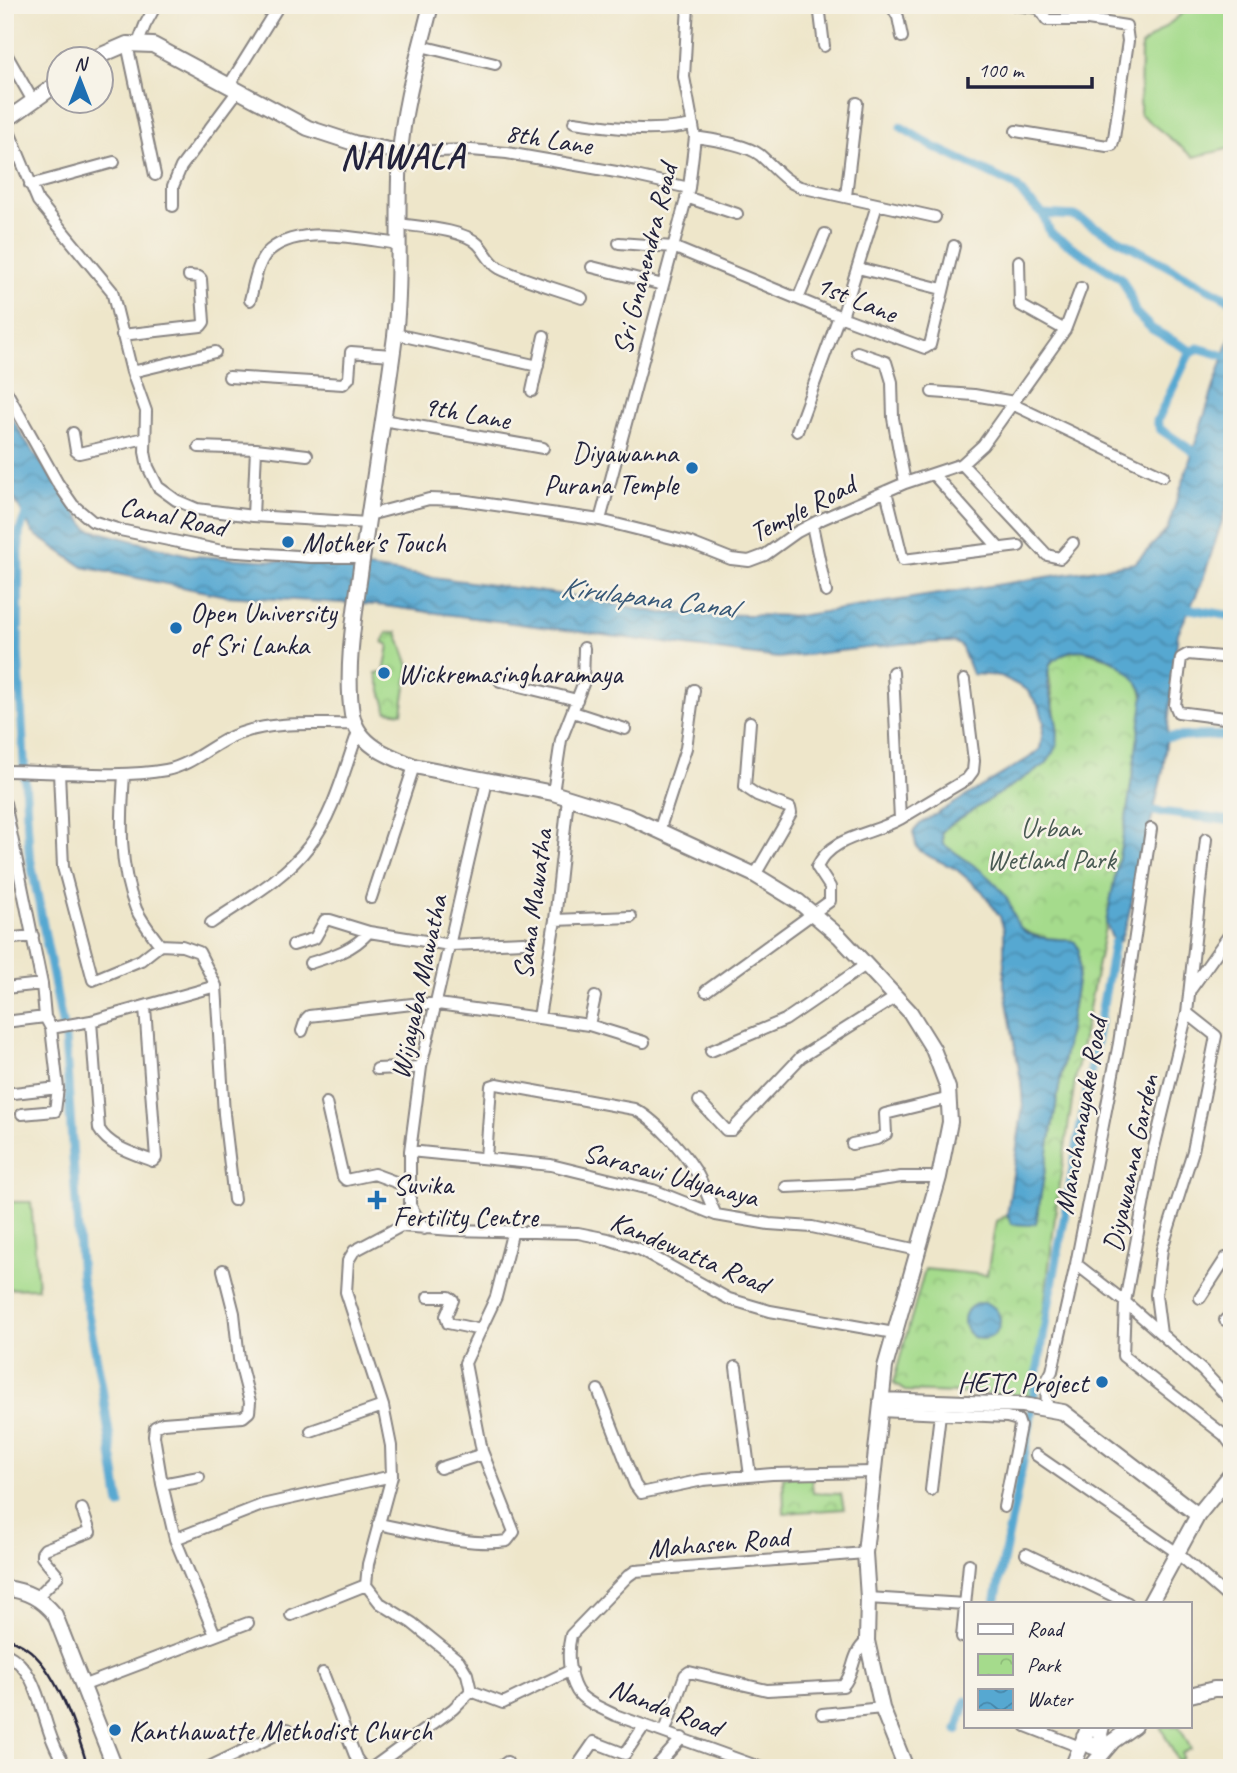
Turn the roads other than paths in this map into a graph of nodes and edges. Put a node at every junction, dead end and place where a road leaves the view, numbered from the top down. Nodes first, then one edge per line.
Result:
1 (156, 5) edge
2 (279, 5) edge
3 (430, 5) edge
4 (688, 5) edge
5 (819, 5) edge
6 (891, 5) edge
7 (1015, 5) edge
8 (1039, 7) edge
9 (901, 37) dead end
10 (132, 43) junction
11 (421, 46) junction
12 (824, 46) dead end
13 (116, 49) edge
14 (5, 52) edge
15 (495, 64) dead end
16 (233, 89) junction
17 (46, 92) edge
18 (33, 101) junction
19 (857, 103) dead end
20 (5, 122) edge
21 (574, 122) dead end
22 (693, 125) junction
23 (1016, 131) dead end
24 (695, 137) junction
25 (400, 152) junction
26 (114, 162) dead end
27 (155, 175) dead end
28 (30, 185) junction
29 (687, 192) junction
30 (846, 196) junction
31 (877, 205) junction
32 (173, 206) dead end
33 (737, 214) dead end
34 (935, 217) dead end
35 (399, 224) junction
36 (825, 234) dead end
37 (619, 243) dead end
38 (398, 244) junction
39 (954, 246) dead end
40 (673, 247) junction
41 (1019, 261) dead end
42 (593, 267) dead end
43 (858, 268) junction
44 (189, 276) dead end
45 (663, 285) junction
46 (1081, 288) dead end
47 (942, 289) junction
48 (582, 298) dead end
49 (798, 299) junction
50 (250, 300) dead end
51 (841, 316) junction
52 (1065, 330) junction
53 (395, 334) junction
54 (122, 335) junction
55 (544, 336) dead end
56 (215, 352) dead end
57 (858, 352) dead end
58 (392, 355) junction
59 (538, 366) junction
60 (132, 372) junction
61 (229, 377) dead end
62 (5, 389) edge
63 (532, 391) dead end
64 (932, 392) dead end
65 (1013, 403) junction
66 (383, 420) junction
67 (797, 431) dead end
68 (73, 433) dead end
69 (145, 438) junction
70 (199, 447) dead end
71 (543, 448) dead end
72 (256, 449) junction
73 (307, 455) dead end
74 (962, 464) junction
75 (934, 475) junction
76 (1163, 476) dead end
77 (905, 484) junction
78 (886, 491) junction
79 (253, 516) junction
80 (368, 519) junction
81 (600, 520) junction
82 (812, 525) junction
83 (1073, 543) dead end
84 (1019, 546) dead end
85 (999, 548) junction
86 (363, 558) junction
87 (826, 593) dead end
88 (583, 648) dead end
89 (1232, 658) edge
90 (893, 673) dead end
91 (500, 681) dead end
92 (964, 681) dead end
93 (694, 690) dead end
94 (578, 700) junction
95 (573, 712) junction
96 (1232, 719) edge
97 (750, 722) dead end
98 (356, 728) junction
99 (625, 729) dead end
100 (414, 766) junction
101 (7, 771) edge
102 (54, 772) junction
103 (124, 774) junction
104 (487, 781) junction
105 (553, 793) junction
106 (568, 798) junction
107 (5, 803) edge
108 (900, 818) junction
109 (1151, 829) dead end
110 (659, 831) junction
111 (1206, 839) dead end
112 (755, 875) junction
113 (371, 898) dead end
114 (813, 912) junction
115 (631, 917) dead end
116 (555, 920) junction
117 (211, 923) dead end
118 (1232, 931) edge
119 (369, 932) junction
120 (33, 936) junction
121 (5, 939) edge
122 (524, 942) dead end
123 (293, 944) dead end
124 (450, 945) junction
125 (160, 946) junction
126 (310, 963) dead end
127 (867, 964) junction
128 (42, 984) junction
129 (215, 986) junction
130 (5, 988) edge
131 (706, 990) dead end
132 (1189, 991) junction
133 (595, 997) dead end
134 (896, 997) junction
135 (438, 1004) junction
136 (145, 1007) junction
137 (1187, 1013) junction
138 (45, 1017) junction
139 (539, 1017) junction
140 (91, 1021) junction
141 (5, 1022) edge
142 (589, 1025) junction
143 (51, 1028) junction
144 (302, 1031) dead end
145 (644, 1042) dead end
146 (711, 1051) dead end
147 (421, 1067) junction
148 (377, 1069) dead end
149 (58, 1088) junction
150 (5, 1094) edge
151 (950, 1098) junction
152 (699, 1101) dead end
153 (326, 1103) dead end
154 (22, 1114) dead end
155 (852, 1144) dead end
156 (410, 1151) junction
157 (486, 1158) junction
158 (939, 1177) junction
159 (409, 1187) junction
160 (786, 1187) dead end
161 (234, 1200) dead end
162 (410, 1205) junction
163 (716, 1215) junction
164 (401, 1226) junction
165 (424, 1229) junction
166 (513, 1230) junction
167 (918, 1250) junction
168 (1232, 1256) edge
169 (1076, 1264) junction
170 (223, 1270) dead end
171 (428, 1297) dead end
172 (1200, 1298) dead end
173 (1125, 1302) junction
174 (481, 1330) junction
175 (894, 1333) junction
176 (1161, 1334) junction
177 (736, 1367) dead end
178 (598, 1390) dead end
179 (1232, 1402) edge
180 (383, 1406) junction
181 (880, 1406) junction
182 (1047, 1408) junction
183 (940, 1414) junction
184 (311, 1431) dead end
185 (1232, 1446) edge
186 (483, 1454) junction
187 (1036, 1455) dead end
188 (440, 1468) dead end
189 (873, 1472) junction
190 (1232, 1473) edge
191 (392, 1476) junction
192 (750, 1476) junction
193 (199, 1477) dead end
194 (162, 1484) junction
195 (1220, 1486) junction
196 (931, 1490) dead end
197 (1232, 1500) edge
198 (1004, 1507) dead end
199 (82, 1508) dead end
200 (1198, 1515) junction
201 (378, 1524) junction
202 (175, 1539) junction
203 (1176, 1552) junction
204 (865, 1553) junction
205 (1026, 1554) dead end
206 (969, 1564) dead end
207 (366, 1586) junction
208 (5, 1588) edge
209 (37, 1597) junction
210 (868, 1598) junction
211 (1232, 1601) edge
212 (965, 1602) edge
213 (1126, 1602) edge
214 (1151, 1602) edge
215 (964, 1604) edge
216 (291, 1615) dead end
217 (964, 1615) edge
218 (248, 1623) dead end
219 (215, 1635) junction
220 (962, 1637) dead end
221 (867, 1641) junction
222 (568, 1647) joint
223 (5, 1653) edge
224 (570, 1670) junction
225 (323, 1673) dead end
226 (82, 1686) junction
227 (1232, 1689) edge
228 (471, 1691) junction
229 (1192, 1694) edge
230 (882, 1709) junction
231 (822, 1714) dead end
232 (644, 1726) junction
233 (1037, 1728) edge
234 (1102, 1728) edge
235 (1131, 1728) edge
236 (288, 1730) dead end
237 (665, 1731) junction
238 (1085, 1737) edge
239 (682, 1738) junction
240 (1103, 1751) junction
241 (67, 1768) edge
242 (116, 1768) edge
243 (208, 1768) edge
244 (363, 1768) edge
245 (372, 1768) edge
246 (576, 1768) edge
247 (655, 1768) edge
248 (762, 1768) edge
249 (906, 1768) edge
250 (1072, 1768) edge
251 (1090, 1768) edge

1 - 10 street
2 - 16 street
3 - 11 main road
4 - 22 street, Sri Gnanendra Road
5 - 12 street
6 - 9 street
7 - 8 street
8 - 23 street
10 - 13 main road
10 - 16 main road
10 - 27 street
11 - 15 street
11 - 25 main road
14 - 18 street
16 - 25 main road
16 - 32 street
17 - 18 main road
18 - 20 main road
19 - 30 street
20 - 28 street, Temple Road
21 - 22 street
22 - 24 street, Sri Gnanendra Road
24 - 29 street, Sri Gnanendra Road
24 - 30 street
25 - 29 street, 8th Lane
25 - 35 main road
26 - 28 street
28 - 54 street, Temple Road
29 - 33 street, 8th Lane
29 - 40 street, Sri Gnanendra Road
30 - 31 street
31 - 34 street
31 - 43 street
35 - 38 main road
35 - 48 street
36 - 49 street
37 - 40 street, 1st Lane
38 - 50 street
38 - 53 main road
39 - 47 street, 1st Lane
40 - 45 street, Sri Gnanendra Road
40 - 49 street, 1st Lane
41 - 52 street
42 - 45 street
43 - 47 street
43 - 51 street
44 - 54 street
45 - 81 street, Sri Gnanendra Road
46 - 52 street, Temple Road
47 - 51 street, 1st Lane
49 - 51 street, 1st Lane
51 - 67 street
52 - 65 street, Temple Road
53 - 58 main road
53 - 59 street
54 - 60 street, Temple Road
55 - 59 street
56 - 60 street
57 - 77 street
58 - 61 street
58 - 66 main road
59 - 63 street
60 - 69 street, Temple Road
62 - 86 street, Canal Road
64 - 65 street
65 - 74 street, Temple Road
65 - 76 street
66 - 71 street, 9th Lane
66 - 80 main road
68 - 69 street
69 - 79 street, Temple Road
70 - 72 street
72 - 73 street
72 - 79 street
74 - 75 street, Temple Road
74 - 83 street
75 - 77 street, Temple Road
75 - 85 street
77 - 78 street, Temple Road
78 - 82 street, Temple Road
78 - 85 street
79 - 80 street, Temple Road
80 - 81 street, Temple Road
80 - 86 main road
81 - 82 street, Temple Road
82 - 87 street
84 - 85 street
86 - 98 main road
88 - 94 street
89 - 96 street
90 - 108 street
91 - 94 street
92 - 108 street
93 - 110 street
94 - 95 street
95 - 99 street
95 - 105 street
97 - 112 street
98 - 100 main road
98 - 103 street
98 - 117 street
100 - 104 main road
100 - 113 street
101 - 102 street
102 - 103 street
102 - 125 street
103 - 125 street
104 - 105 main road
104 - 124 street, Wijayaba Mawatha
105 - 106 main road
106 - 110 main road
106 - 116 street, Sama Mawatha
107 - 120 street
108 - 114 street
109 - 169 street, Manchanayake Road
110 - 112 main road
111 - 132 street, Diyawanna Garden
112 - 114 main road
114 - 127 main road
114 - 131 street
115 - 116 street
116 - 139 street, Sama Mawatha
118 - 132 street
119 - 123 street
119 - 124 street
119 - 126 street
120 - 121 street
120 - 128 street
122 - 124 street
124 - 135 street, Wijayaba Mawatha
125 - 129 street
127 - 134 main road
127 - 146 street
128 - 130 street
128 - 138 street
129 - 136 street
129 - 161 street
132 - 137 street, Diyawanna Garden
133 - 142 street
134 - 151 main road
134 - 152 street
135 - 139 street
135 - 144 street
135 - 147 street, Wijayaba Mawatha
136 - 140 street
136 - 140 street
137 - 173 street, Diyawanna Garden
137 - 176 street
138 - 141 street
138 - 143 street
139 - 142 street
140 - 143 street
142 - 145 street
143 - 149 street
147 - 148 street
147 - 156 street, Wijayaba Mawatha
149 - 150 street
149 - 154 street
151 - 155 street
151 - 158 main road
153 - 159 street
156 - 157 street, Sarasavi Udyanaya
156 - 159 street, Wijayaba Mawatha
157 - 163 street, Sarasavi Udyanaya
157 - 163 street
158 - 160 street
158 - 167 main road
159 - 162 street, Wijayaba Mawatha
162 - 164 street
162 - 165 street
163 - 167 street, Sarasavi Udyanaya
164 - 165 street, Kandewatta Road
164 - 180 street
165 - 166 street, Kandewatta Road
166 - 174 street
166 - 175 street, Kandewatta Road
167 - 175 main road
168 - 172 street
169 - 173 street
169 - 182 street, Manchanayake Road
170 - 194 street
171 - 174 street
173 - 176 street
173 - 185 street, Diyawanna Garden
174 - 186 street
175 - 181 main road
176 - 179 street
177 - 192 street
178 - 192 street
180 - 184 street
180 - 191 street
181 - 182 main road
181 - 183 street
181 - 189 main road
182 - 200 main road
183 - 196 street
183 - 198 street
186 - 188 street
186 - 201 street
187 - 203 street
189 - 192 street
189 - 204 main road
190 - 195 main road
191 - 201 street
191 - 202 street
193 - 194 street
194 - 202 street
195 - 197 street
195 - 200 main road
199 - 209 street
200 - 203 main road
201 - 207 street
202 - 219 street
203 - 211 street
203 - 214 main road
204 - 210 main road
204 - 222 street, Mahasen Road
205 - 213 street
206 - 212 street
207 - 216 street
207 - 228 street
208 - 209 main road
209 - 226 main road
210 - 215 street
210 - 221 main road
217 - 220 street
218 - 219 street
219 - 226 street
221 - 230 main road
221 - 237 street
222 - 224 street, Nanda Road
223 - 241 street
224 - 228 street
224 - 232 street, Nanda Road
225 - 244 street
226 - 242 main road
227 - 229 main road
228 - 245 street
230 - 231 street
230 - 249 main road
232 - 237 street, Nanda Road
232 - 246 street
233 - 238 street
234 - 240 main road
235 - 240 main road
236 - 243 street
237 - 239 street, Nanda Road
238 - 240 main road
238 - 250 main road
239 - 247 street
239 - 248 street, Nanda Road
240 - 251 main road

